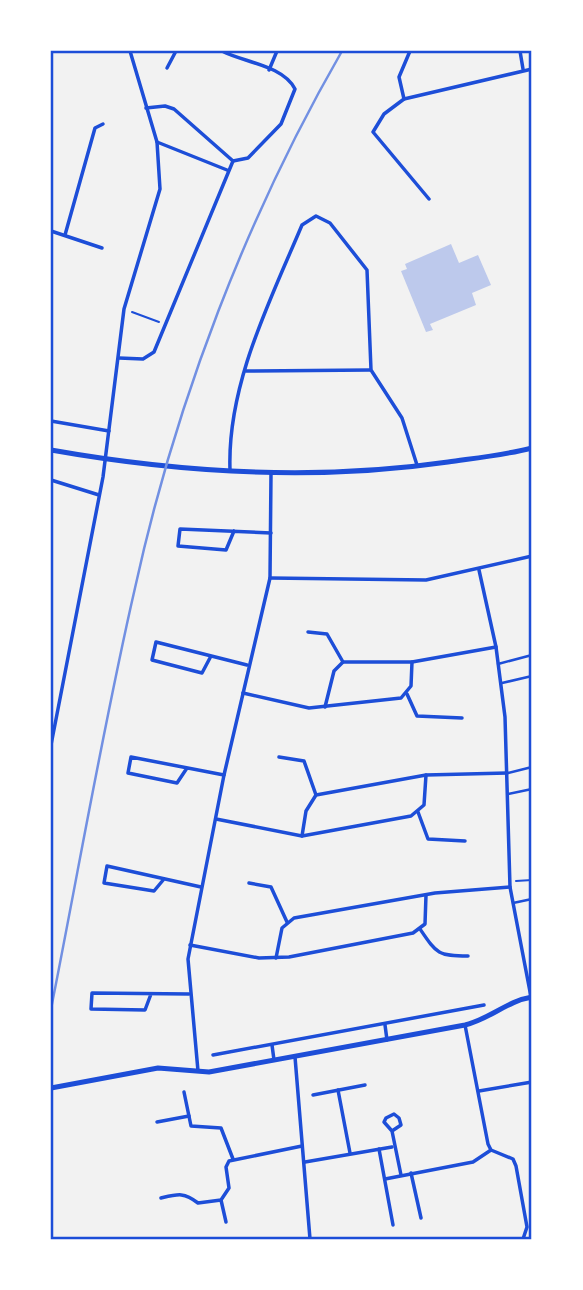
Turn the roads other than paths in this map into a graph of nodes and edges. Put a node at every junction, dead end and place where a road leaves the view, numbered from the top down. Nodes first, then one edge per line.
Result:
1 (130, 51) edge
2 (176, 51) edge
3 (197, 51) edge
4 (207, 51) edge
5 (222, 51) edge
6 (277, 51) edge
7 (410, 51) edge
8 (520, 51) edge
9 (167, 68) dead end
10 (269, 69) junction
11 (532, 69) edge
12 (524, 70) junction
13 (404, 99) junction
14 (146, 108) junction
15 (103, 124) dead end
16 (157, 142) junction
17 (233, 162) junction
18 (227, 170) junction
19 (429, 199) dead end
20 (51, 231) edge
21 (65, 235) junction
22 (102, 248) dead end
23 (119, 358) junction
24 (371, 370) junction
25 (246, 371) junction
26 (51, 421) edge
27 (109, 431) junction
28 (532, 448) edge
29 (51, 450) edge
30 (106, 460) junction
31 (417, 467) junction
32 (230, 470) junction
33 (271, 474) junction
34 (51, 480) edge
35 (100, 496) junction
36 (531, 496) edge
37 (532, 503) edge
38 (234, 531) junction
39 (272, 533) junction
40 (532, 556) edge
41 (479, 570) junction
42 (270, 578) junction
43 (308, 632) dead end
44 (496, 647) junction
45 (532, 655) edge
46 (211, 656) junction
47 (343, 662) junction
48 (412, 662) junction
49 (498, 664) junction
50 (248, 665) junction
51 (532, 676) edge
52 (500, 684) junction
53 (242, 692) junction
54 (407, 694) junction
55 (325, 707) junction
56 (462, 718) dead end
57 (51, 746) edge
58 (279, 757) dead end
59 (532, 767) edge
60 (187, 768) junction
61 (507, 773) junction
62 (224, 775) junction
63 (426, 775) junction
64 (532, 789) edge
65 (508, 794) junction
66 (316, 795) junction
67 (418, 812) junction
68 (216, 819) junction
69 (302, 836) junction
70 (465, 841) dead end
71 (164, 879) junction
72 (249, 883) dead end
73 (201, 887) junction
74 (510, 887) junction
75 (426, 895) junction
76 (532, 899) edge
77 (513, 903) junction
78 (288, 922) junction
79 (420, 929) junction
80 (190, 944) junction
81 (468, 956) dead end
82 (276, 958) junction
83 (151, 994) junction
84 (189, 994) junction
85 (532, 998) edge
86 (484, 1005) dead end
87 (385, 1024) junction
88 (465, 1025) junction
89 (387, 1040) junction
90 (272, 1045) junction
91 (213, 1055) dead end
92 (295, 1057) junction
93 (274, 1060) junction
94 (198, 1073) junction
95 (532, 1082) edge
96 (365, 1085) dead end
97 (51, 1088) edge
98 (338, 1090) junction
99 (479, 1091) junction
100 (184, 1092) dead end
101 (313, 1095) dead end
102 (189, 1116) junction
103 (157, 1122) dead end
104 (392, 1131) junction
105 (302, 1146) junction
106 (392, 1146) junction
107 (379, 1149) junction
108 (491, 1150) junction
109 (351, 1154) junction
110 (233, 1159) junction
111 (305, 1162) junction
112 (411, 1173) junction
113 (401, 1175) junction
114 (385, 1179) junction
115 (161, 1198) dead end
116 (221, 1200) junction
117 (421, 1218) dead end
118 (226, 1222) dead end
119 (393, 1225) dead end
120 (310, 1239) edge
121 (523, 1239) edge

1 - 14 street
2 - 9 street
3 - 4 street
5 - 10 street
6 - 10 street
7 - 13 street
8 - 12 street
10 - 17 street
11 - 12 street
12 - 13 street
13 - 19 street
14 - 16 street
14 - 17 street
15 - 21 street
16 - 18 street
16 - 23 street
17 - 18 street
18 - 23 street
20 - 21 street
21 - 22 street
23 - 27 street
24 - 25 street
24 - 25 street
24 - 31 street
25 - 32 street
26 - 27 street
27 - 30 street
28 - 31 street
29 - 30 street
30 - 32 street
30 - 35 street
31 - 33 street
32 - 33 street
33 - 39 street
34 - 35 street
35 - 57 street
36 - 37 lane
38 - 38 street
38 - 39 street
39 - 42 street
40 - 41 street
41 - 42 street
41 - 44 street
42 - 50 street
43 - 47 street
44 - 48 street
44 - 49 street
45 - 49 street
46 - 46 street
46 - 50 street
47 - 48 street
47 - 55 street
48 - 54 street
49 - 52 street
50 - 53 street
51 - 52 street
52 - 61 street
53 - 55 street
53 - 62 street
54 - 55 street
54 - 56 street
58 - 66 street
59 - 61 street
60 - 60 street
60 - 62 street
61 - 63 street
61 - 65 street
62 - 68 street
63 - 66 street
63 - 67 street
64 - 65 street
65 - 74 street
66 - 69 street
67 - 69 street
67 - 70 street
68 - 69 street
68 - 73 street
71 - 71 street
71 - 73 street
72 - 78 street
73 - 80 street
74 - 75 street
74 - 77 street
75 - 78 street
75 - 79 street
76 - 77 street
77 - 85 street
78 - 82 street
79 - 81 street
79 - 82 street
80 - 82 street
80 - 84 street
83 - 83 street
83 - 84 street
84 - 94 street
85 - 88 street
86 - 87 street
87 - 89 street
87 - 90 street
88 - 89 street
88 - 99 street
89 - 92 street
90 - 91 street
90 - 93 street
92 - 93 street
92 - 105 street
93 - 94 street
94 - 97 street
95 - 99 street
96 - 98 street
98 - 101 street
98 - 109 street
99 - 108 street
100 - 102 street
102 - 103 street
102 - 110 street
104 - 104 street
104 - 106 street
105 - 110 street
105 - 111 street
106 - 107 street
106 - 113 street
107 - 109 street
107 - 114 street
108 - 112 street
108 - 121 street
109 - 111 street
110 - 116 street
111 - 120 street
112 - 113 street
112 - 117 street
113 - 114 street
114 - 119 street
115 - 116 street
116 - 118 street

